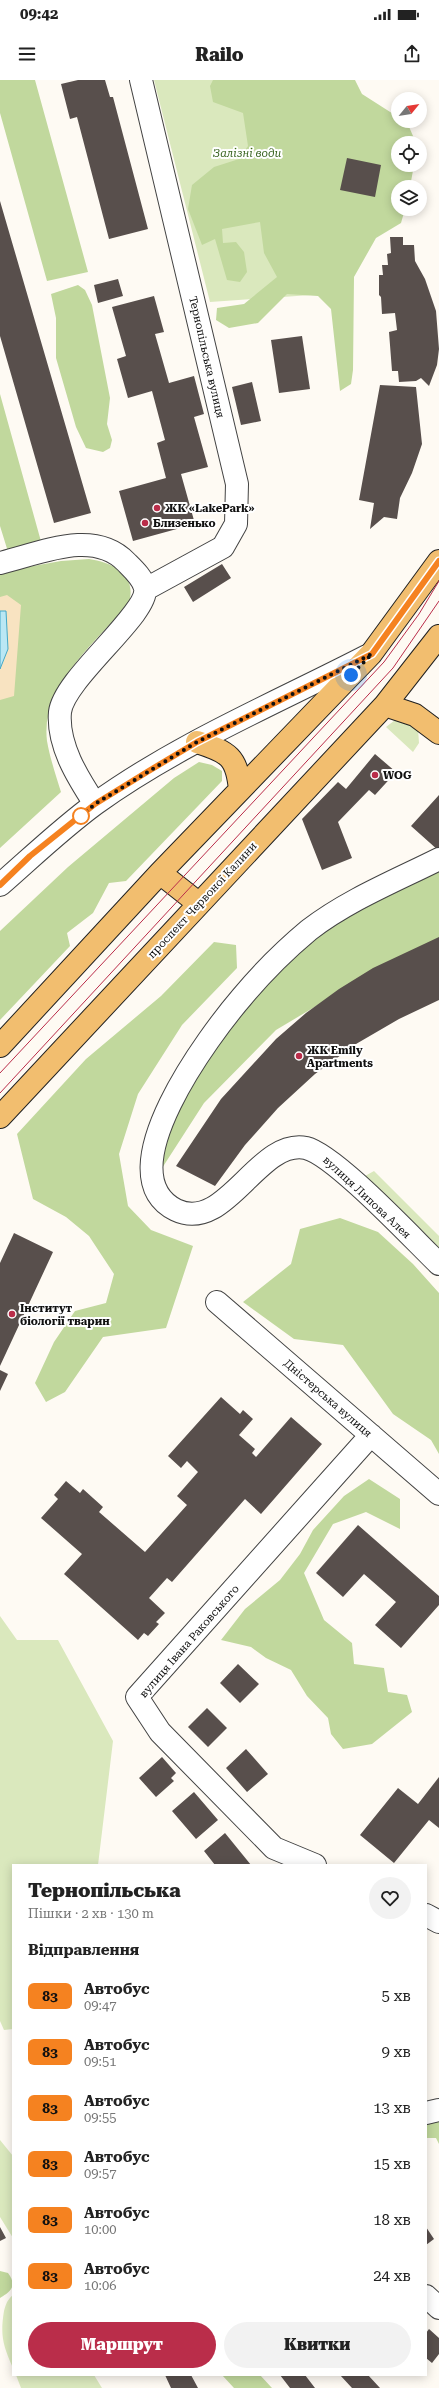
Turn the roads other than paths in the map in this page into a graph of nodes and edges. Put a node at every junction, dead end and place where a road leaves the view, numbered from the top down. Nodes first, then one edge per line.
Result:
1 (141, 80) edge
2 (439, 561) edge
3 (0, 563) edge
4 (146, 589) junction
5 (439, 636) edge
6 (372, 654) junction
7 (386, 704) junction
8 (439, 733) edge
9 (197, 742) junction
10 (240, 790) junction
11 (95, 804) junction
12 (439, 859) edge
13 (160, 873) junction
14 (0, 885) edge
15 (198, 903) junction
16 (0, 1046) edge
17 (0, 1117) edge
18 (439, 1264) edge
19 (217, 1302) dead end
20 (371, 1434) junction
21 (439, 1494) edge
22 (313, 1864) edge
23 (427, 1916) edge
24 (439, 1922) edge
25 (439, 2110) edge
26 (427, 2113) edge
27 (427, 2297) edge
28 (439, 2308) edge

1 - 4 street, Тернопільська вулиця
2 - 6 main road
3 - 4 street
4 - 11 street
5 - 7 main road, проспект Червоної Калини
6 - 9 street
6 - 10 main road
7 - 8 main road
7 - 15 main road, проспект Червоної Калини
9 - 10 main road
9 - 11 street
10 - 13 main road
11 - 14 street
12 - 18 street, вулиця Липова Алея
13 - 15 main road
13 - 16 main road
15 - 17 main road, проспект Червоної Калини
19 - 20 street, Дністерська вулиця
20 - 21 street, Дністерська вулиця
20 - 22 street, вулиця Івана Раковського
23 - 24 street
25 - 26 street
27 - 28 street

